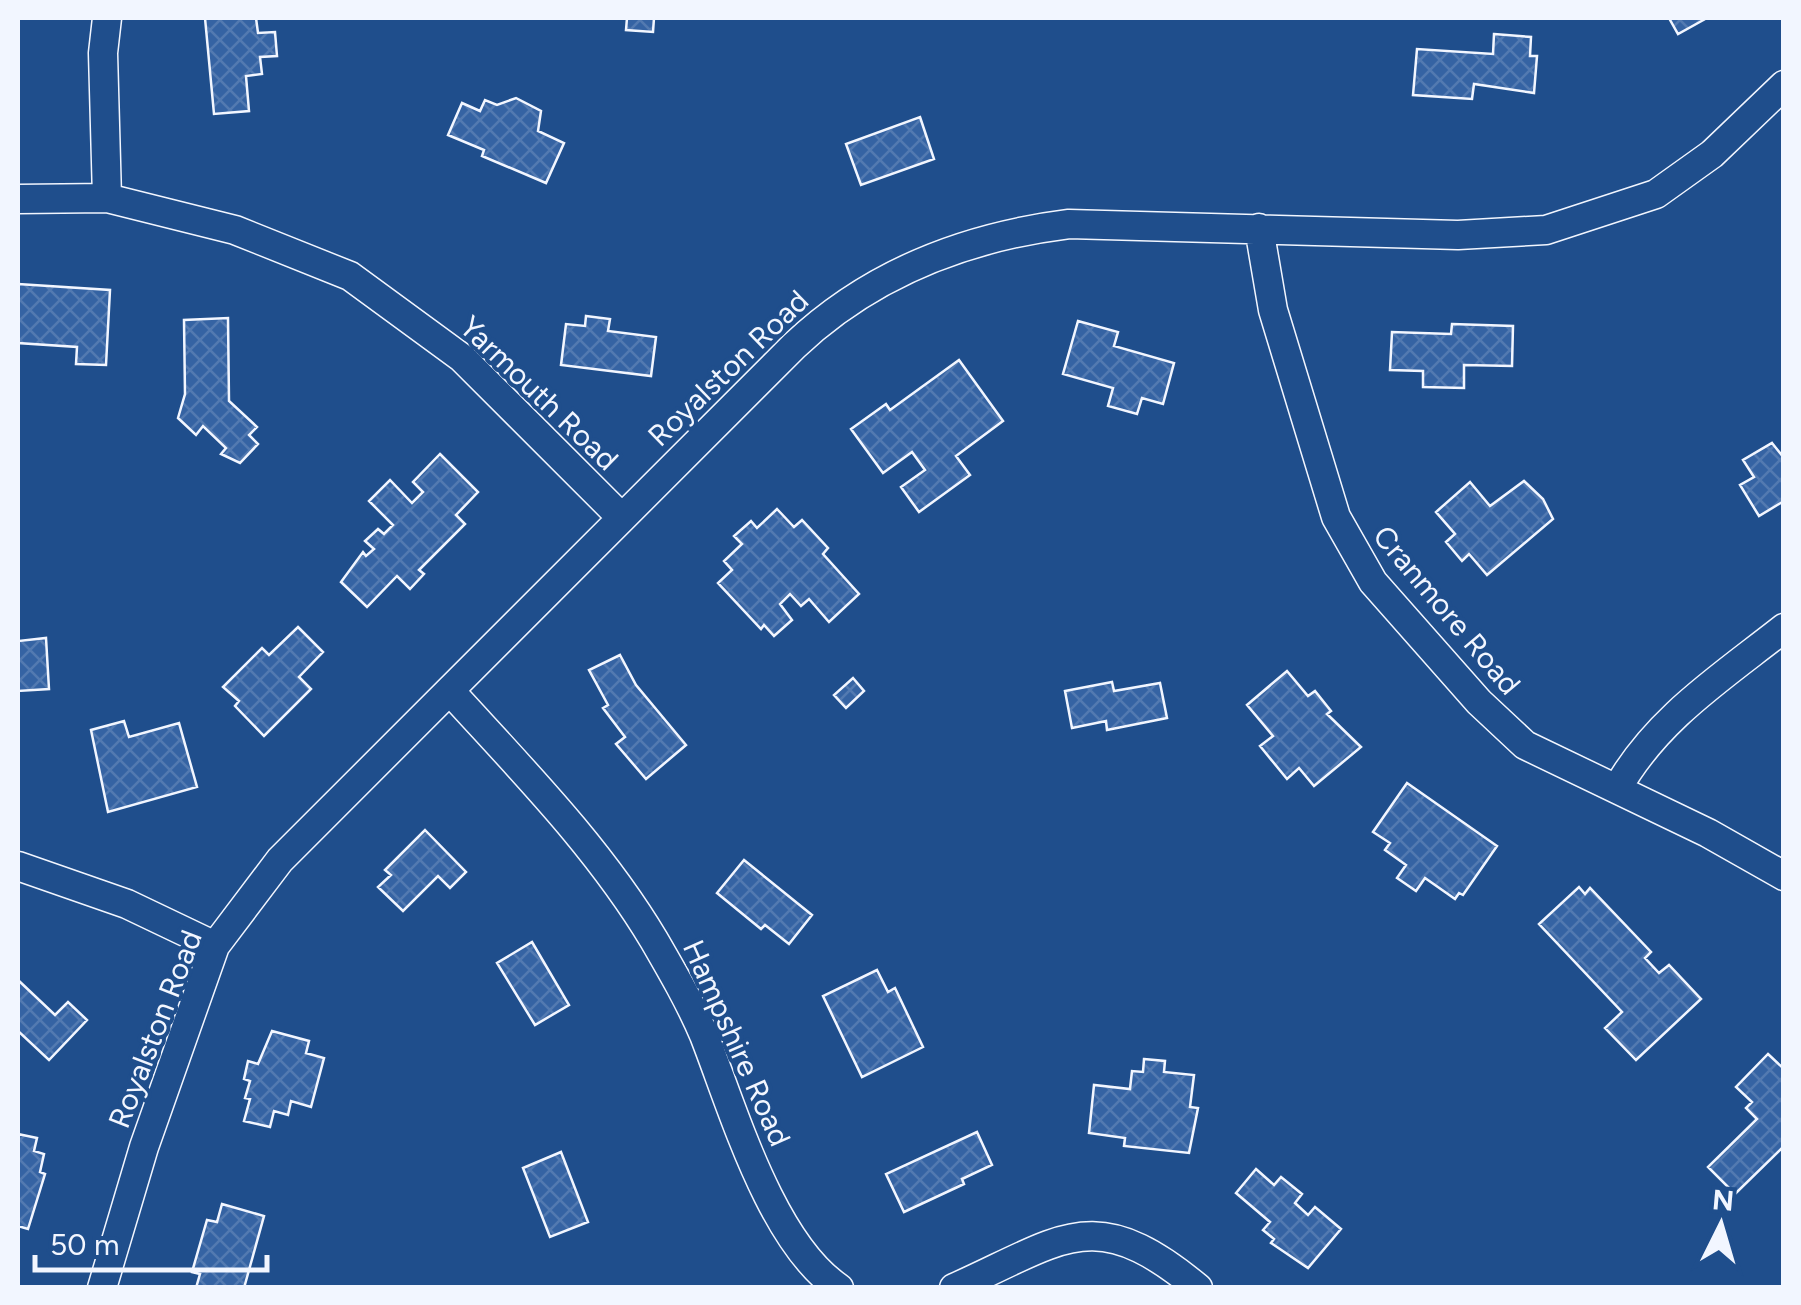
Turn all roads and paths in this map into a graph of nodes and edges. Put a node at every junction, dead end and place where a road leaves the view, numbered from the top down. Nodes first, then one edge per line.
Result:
1 (107, 18) edge
2 (1784, 86) edge
3 (108, 198) junction
4 (18, 199) edge
5 (1259, 228) junction
6 (621, 517) junction
7 (1784, 628) edge
8 (451, 692) junction
9 (1617, 789) junction
10 (18, 866) edge
11 (1784, 876) edge
12 (214, 946) junction
13 (102, 1288) edge
14 (839, 1288) edge
15 (954, 1288) edge
16 (1198, 1288) edge

1 - 3 street
2 - 5 street, Royalston Road
3 - 4 street, Yarmouth Road
3 - 6 street, Yarmouth Road
5 - 6 street, Royalston Road
5 - 9 street, Cranmore Road
6 - 8 street, Royalston Road
7 - 9 street
8 - 12 street, Royalston Road
8 - 14 street, Hampshire Road
9 - 11 street, Cranmore Road
10 - 12 street
12 - 13 street, Royalston Road
15 - 16 street

